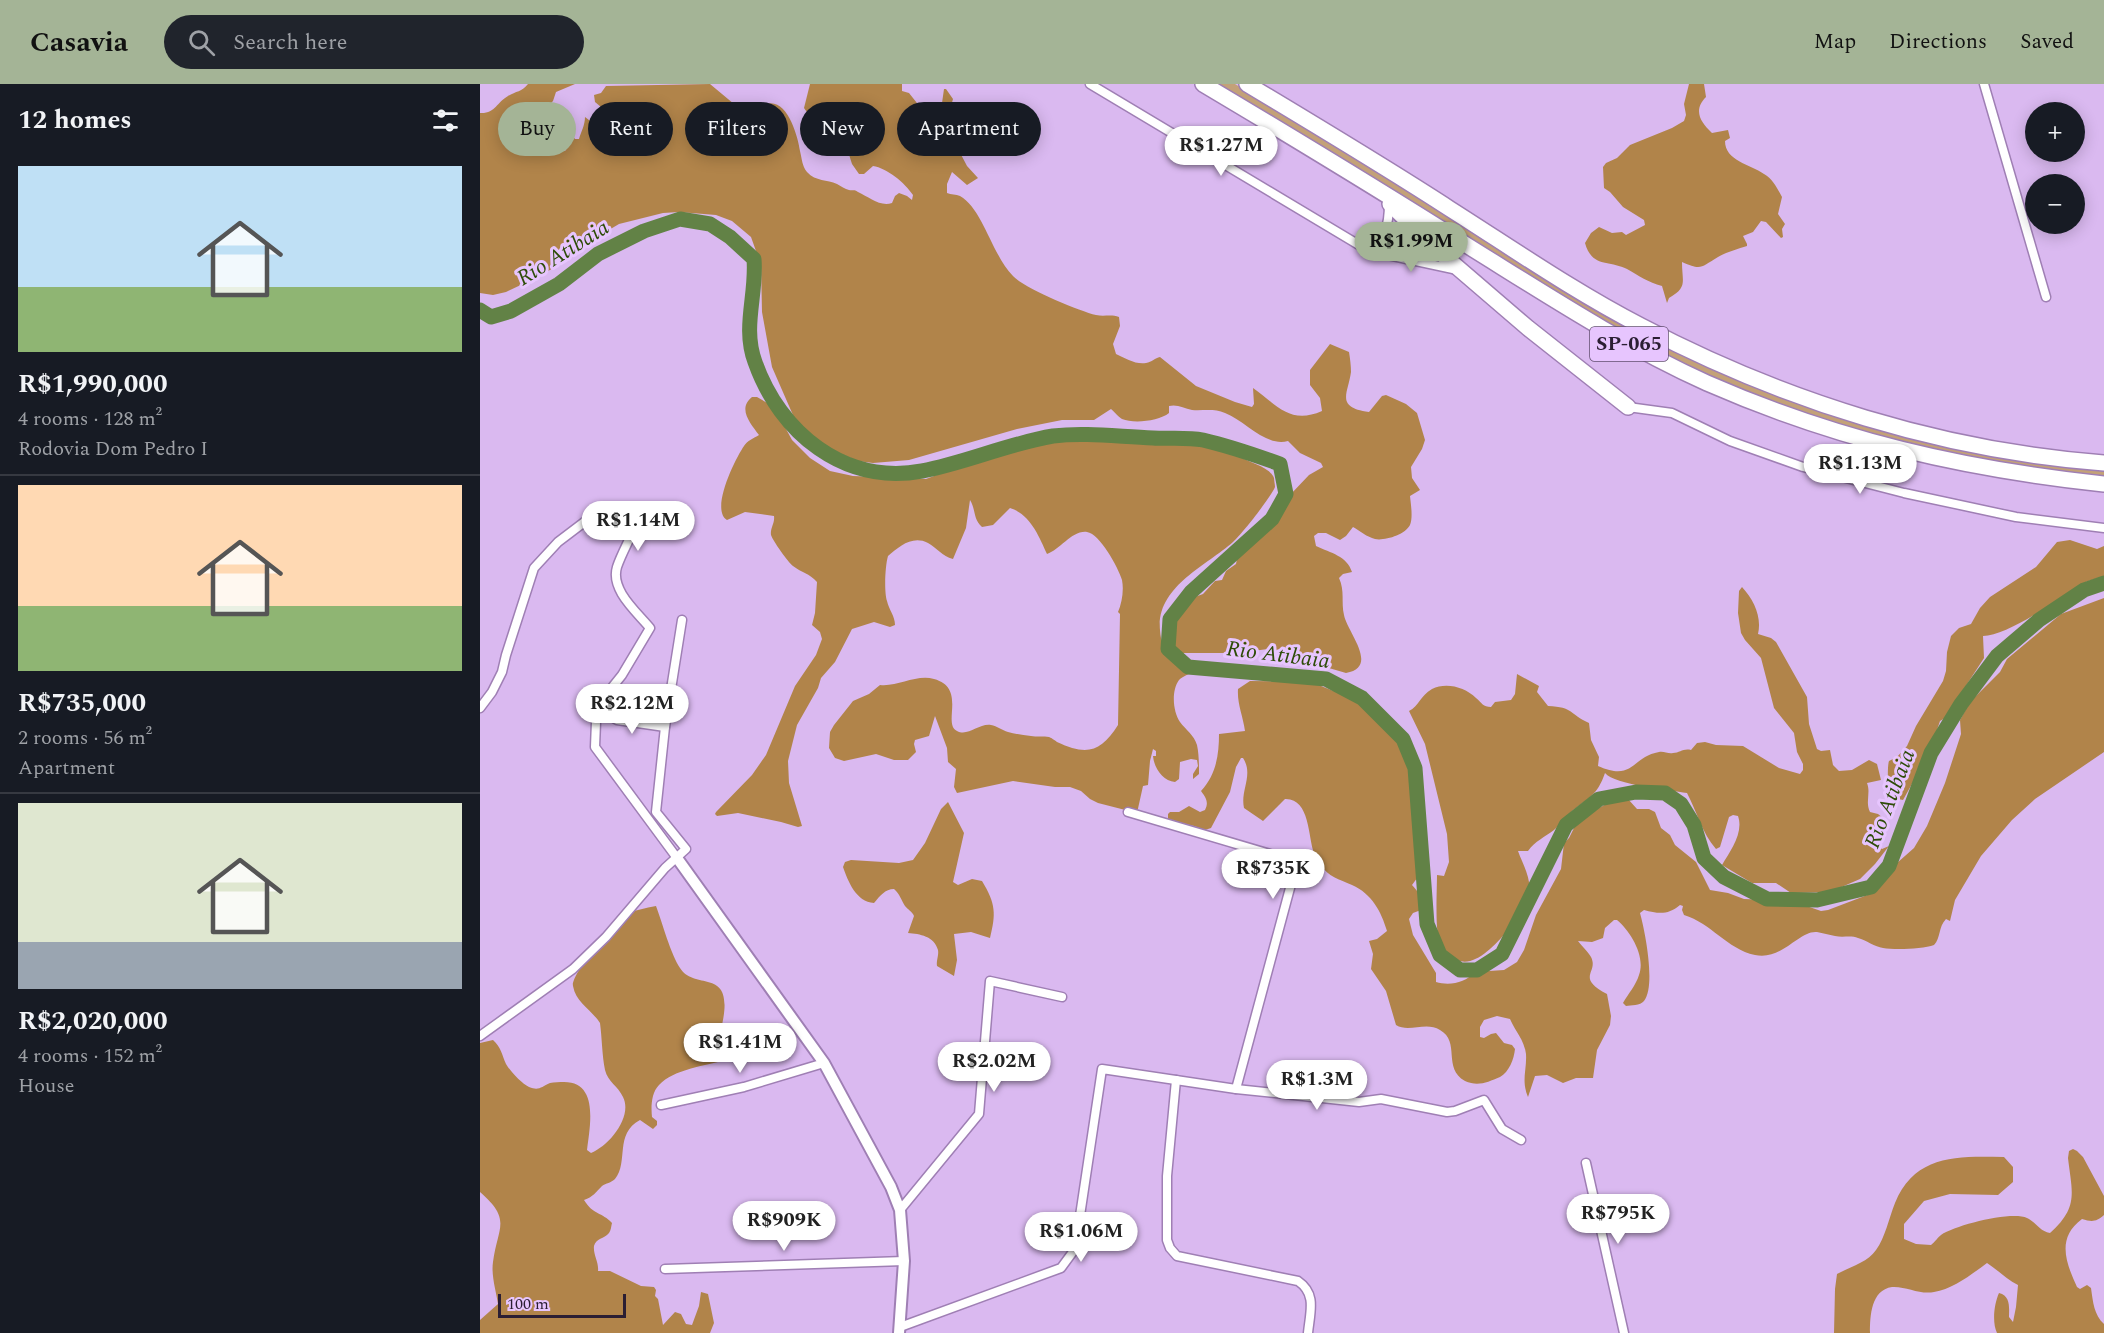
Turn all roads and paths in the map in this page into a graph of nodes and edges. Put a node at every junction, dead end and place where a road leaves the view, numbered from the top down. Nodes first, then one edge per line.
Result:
1 (1090, 84) edge
2 (1203, 84) edge
3 (1247, 84) edge
4 (1984, 84) edge
5 (1332, 162) junction
6 (1389, 203) junction
7 (1364, 248) junction
8 (1465, 273) junction
9 (2046, 297) dead end
10 (1628, 407) joint
11 (2104, 463) edge
12 (2104, 484) edge
13 (2104, 528) edge
14 (682, 620) dead end
15 (480, 708) edge
16 (608, 715) dead end
17 (665, 727) junction
18 (1128, 812) dead end
19 (677, 858) junction
20 (1062, 997) dead end
21 (480, 1036) edge
22 (824, 1063) junction
23 (1176, 1080) junction
24 (1236, 1089) junction
25 (661, 1105) dead end
26 (1521, 1140) dead end
27 (1586, 1163) dead end
28 (900, 1210) junction
29 (904, 1261) junction
30 (665, 1269) dead end
31 (899, 1330) edge
32 (1308, 1333) edge
33 (1624, 1333) edge

1 - 7 street
2 - 5 highway, SP-065
3 - 11 highway, SP-065
4 - 9 street
5 - 6 highway
5 - 12 highway, SP-065
6 - 7 street
6 - 8 highway
7 - 8 street
8 - 10 highway
10 - 13 street
14 - 17 street
15 - 19 street
16 - 17 street
17 - 19 street
18 - 24 street
19 - 21 street
19 - 22 street
20 - 28 street
22 - 25 street
22 - 28 street
23 - 24 street
23 - 31 street
23 - 32 street
24 - 26 street
27 - 33 street
28 - 29 street
29 - 30 street
29 - 31 street

